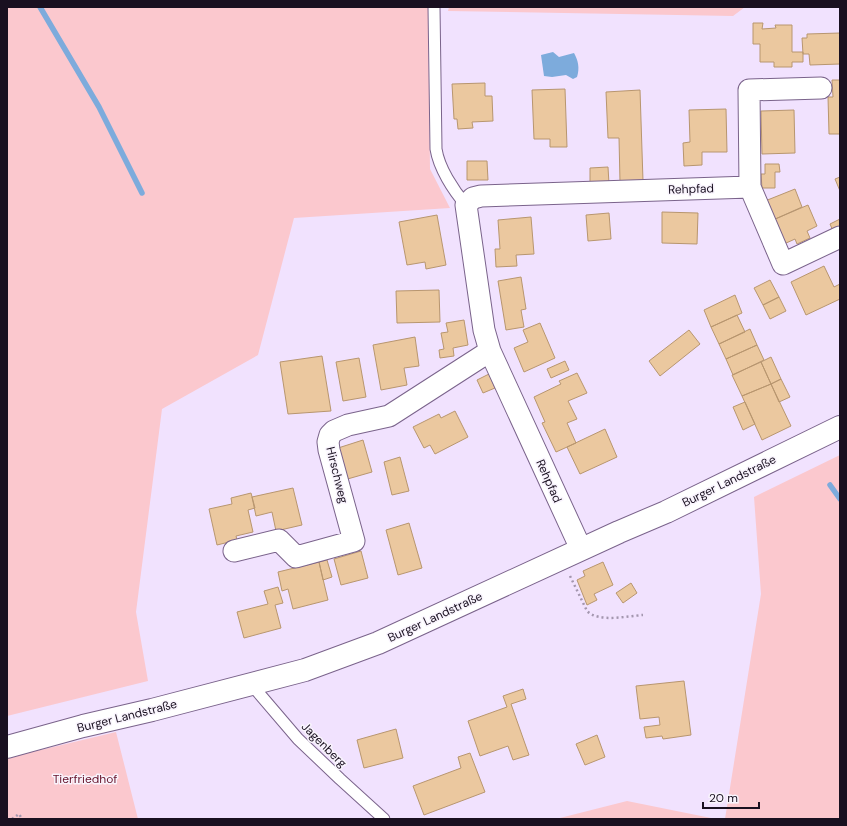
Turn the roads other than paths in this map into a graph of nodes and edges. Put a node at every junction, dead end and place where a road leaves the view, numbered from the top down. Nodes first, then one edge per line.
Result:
1 (434, 7) edge
2 (821, 88) dead end
3 (750, 187) junction
4 (466, 205) junction
5 (840, 238) edge
6 (490, 351) junction
7 (840, 426) edge
8 (581, 549) junction
9 (234, 551) dead end
10 (251, 684) junction
11 (7, 747) edge
12 (384, 819) edge

1 - 4 lane, Rehpfad
2 - 3 street
3 - 4 street, Rehpfad
3 - 5 street
4 - 6 street, Rehpfad
6 - 8 street, Rehpfad
6 - 9 street, Hirschweg
7 - 8 main road, Burger Landstraße
8 - 10 main road, Burger Landstraße
10 - 11 main road, Burger Landstraße
10 - 12 lane, Jagenberg

